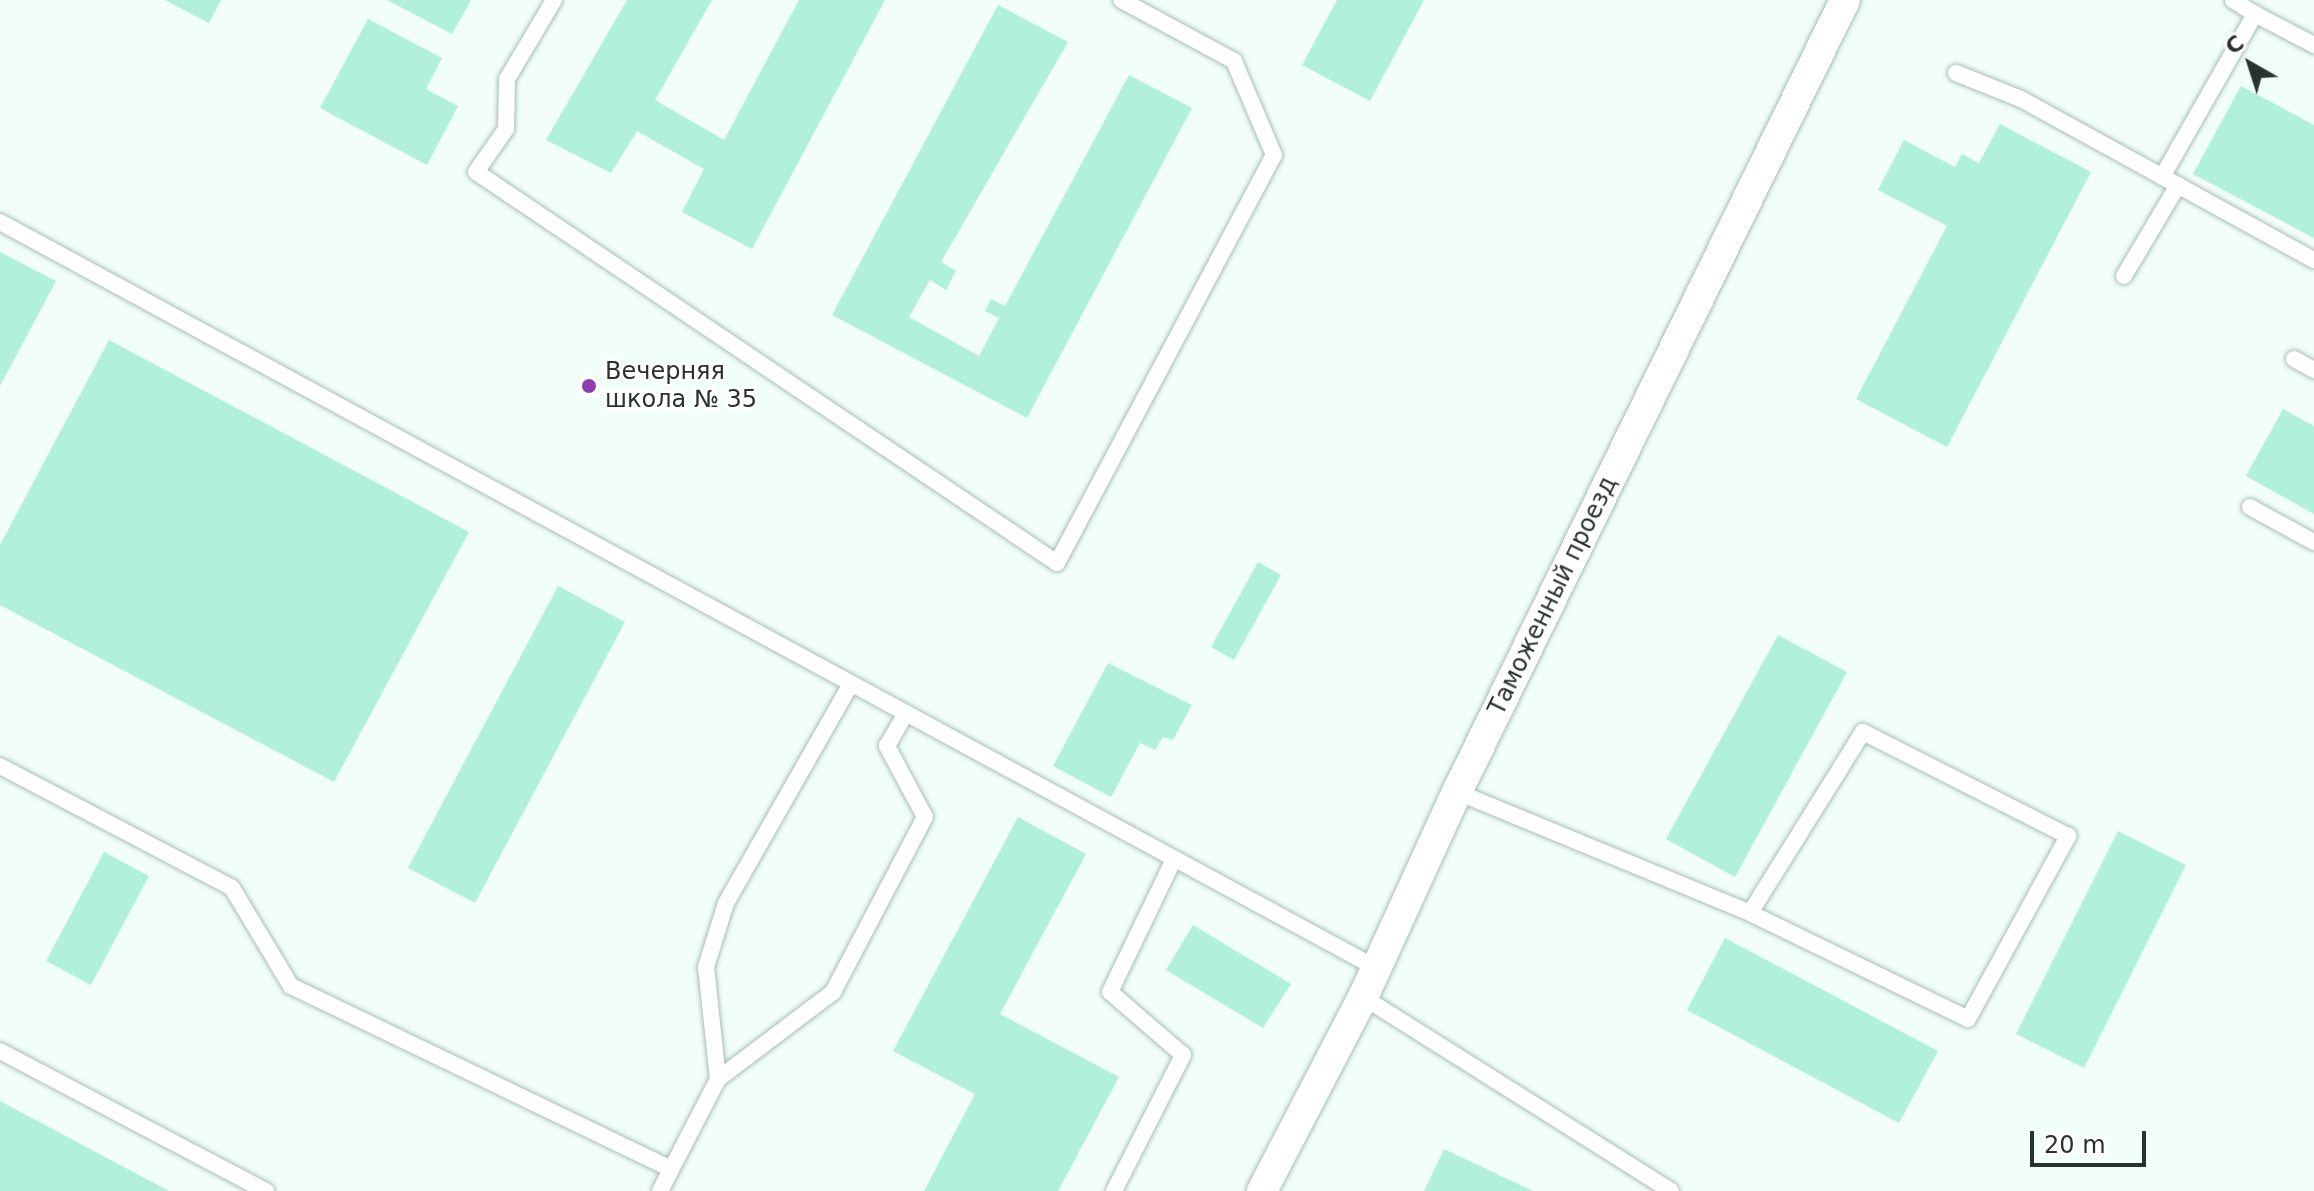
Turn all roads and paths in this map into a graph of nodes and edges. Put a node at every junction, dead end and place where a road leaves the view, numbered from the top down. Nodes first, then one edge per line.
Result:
1 (554, 0) edge
2 (1121, 0) edge
3 (1845, 0) edge
4 (2233, 0) edge
5 (2255, 14) junction
6 (2314, 45) edge
7 (1956, 73) dead end
8 (2162, 177) junction
9 (2178, 185) junction
10 (0, 222) edge
11 (2314, 260) edge
12 (2124, 276) dead end
13 (2294, 359) dead end
14 (2314, 370) edge
15 (2250, 507) dead end
16 (2314, 542) edge
17 (851, 684) junction
18 (906, 713) junction
19 (0, 766) edge
20 (1457, 792) junction
21 (1174, 859) junction
22 (1750, 913) junction
23 (1376, 968) junction
24 (1363, 997) junction
25 (0, 1051) edge
26 (718, 1079) junction
27 (671, 1169) junction
28 (1653, 1187) edge
29 (266, 1191) edge
30 (660, 1191) edge
31 (1114, 1191) edge
32 (1262, 1191) edge
33 (1671, 1191) edge

1 - 2 lane
3 - 20 street, Таможенный проезд
4 - 5 lane
5 - 6 lane
5 - 8 lane
7 - 8 lane
8 - 9 lane
9 - 11 lane
9 - 12 lane
10 - 17 lane
13 - 14 lane
15 - 16 lane
17 - 18 lane
17 - 26 lane
18 - 21 lane
18 - 26 lane
19 - 27 lane
20 - 22 lane
20 - 23 street, Таможенный проезд
21 - 23 lane
21 - 31 lane
22 - 22 lane
23 - 24 street, Таможенный проезд
24 - 28 lane
24 - 32 street, Таможенный проезд
25 - 29 lane
26 - 27 lane
27 - 30 lane
28 - 33 lane

